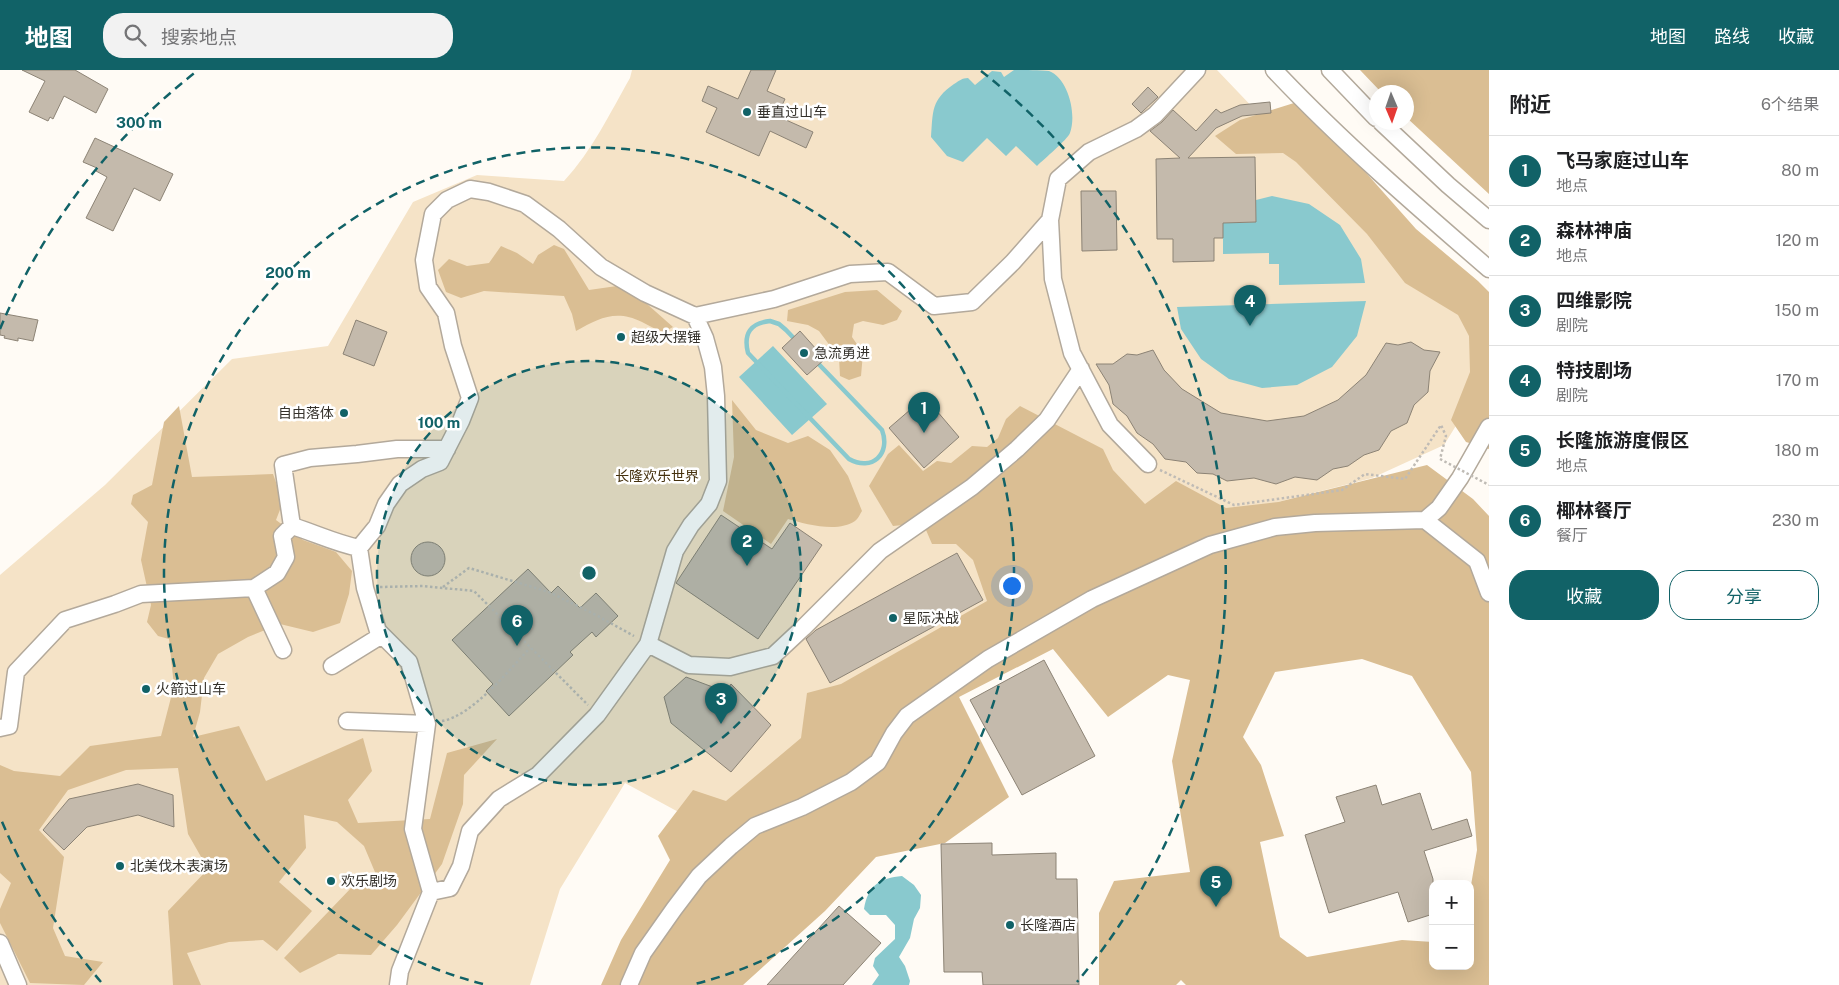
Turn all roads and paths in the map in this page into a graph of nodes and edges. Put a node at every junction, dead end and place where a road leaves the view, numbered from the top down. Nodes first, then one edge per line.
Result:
1 (1198, 70) edge
2 (1274, 70) edge
3 (1330, 70) edge
4 (1369, 111) edge
5 (1390, 130) edge
6 (1050, 220) junction
7 (1489, 220) edge
8 (1489, 269) edge
9 (695, 316) junction
10 (1081, 369) junction
11 (1489, 427) edge
12 (447, 449) junction
13 (1148, 464) joint
14 (1489, 486) edge
15 (1425, 520) junction
16 (292, 526) junction
17 (359, 548) junction
18 (254, 588) junction
19 (365, 588) junction
20 (442, 588) junction
21 (1489, 593) edge
22 (382, 635) junction
23 (648, 644) junction
24 (530, 648) junction
25 (283, 650) dead end
26 (332, 666) dead end
27 (598, 715) junction
28 (347, 721) dead end
29 (427, 724) junction
30 (0, 728) edge
31 (431, 892) junction
32 (0, 943) edge
33 (18, 985) edge
34 (398, 985) edge
35 (629, 985) edge

1 - 6 street
2 - 8 street
3 - 4 street
5 - 7 street
6 - 9 street
6 - 10 street
9 - 12 street
9 - 23 street
10 - 13 street
10 - 23 street
11 - 15 street
12 - 16 street
12 - 17 street
13 - 14 path, bridge
15 - 21 street
15 - 35 street
16 - 17 street
16 - 18 street
17 - 19 street
18 - 25 street
18 - 30 street
19 - 20 path
19 - 22 street
20 - 23 path
20 - 24 path
22 - 26 street
22 - 29 street
23 - 27 street
24 - 27 path
24 - 29 path
27 - 31 street
28 - 29 street
29 - 31 street
31 - 34 street
32 - 33 street

